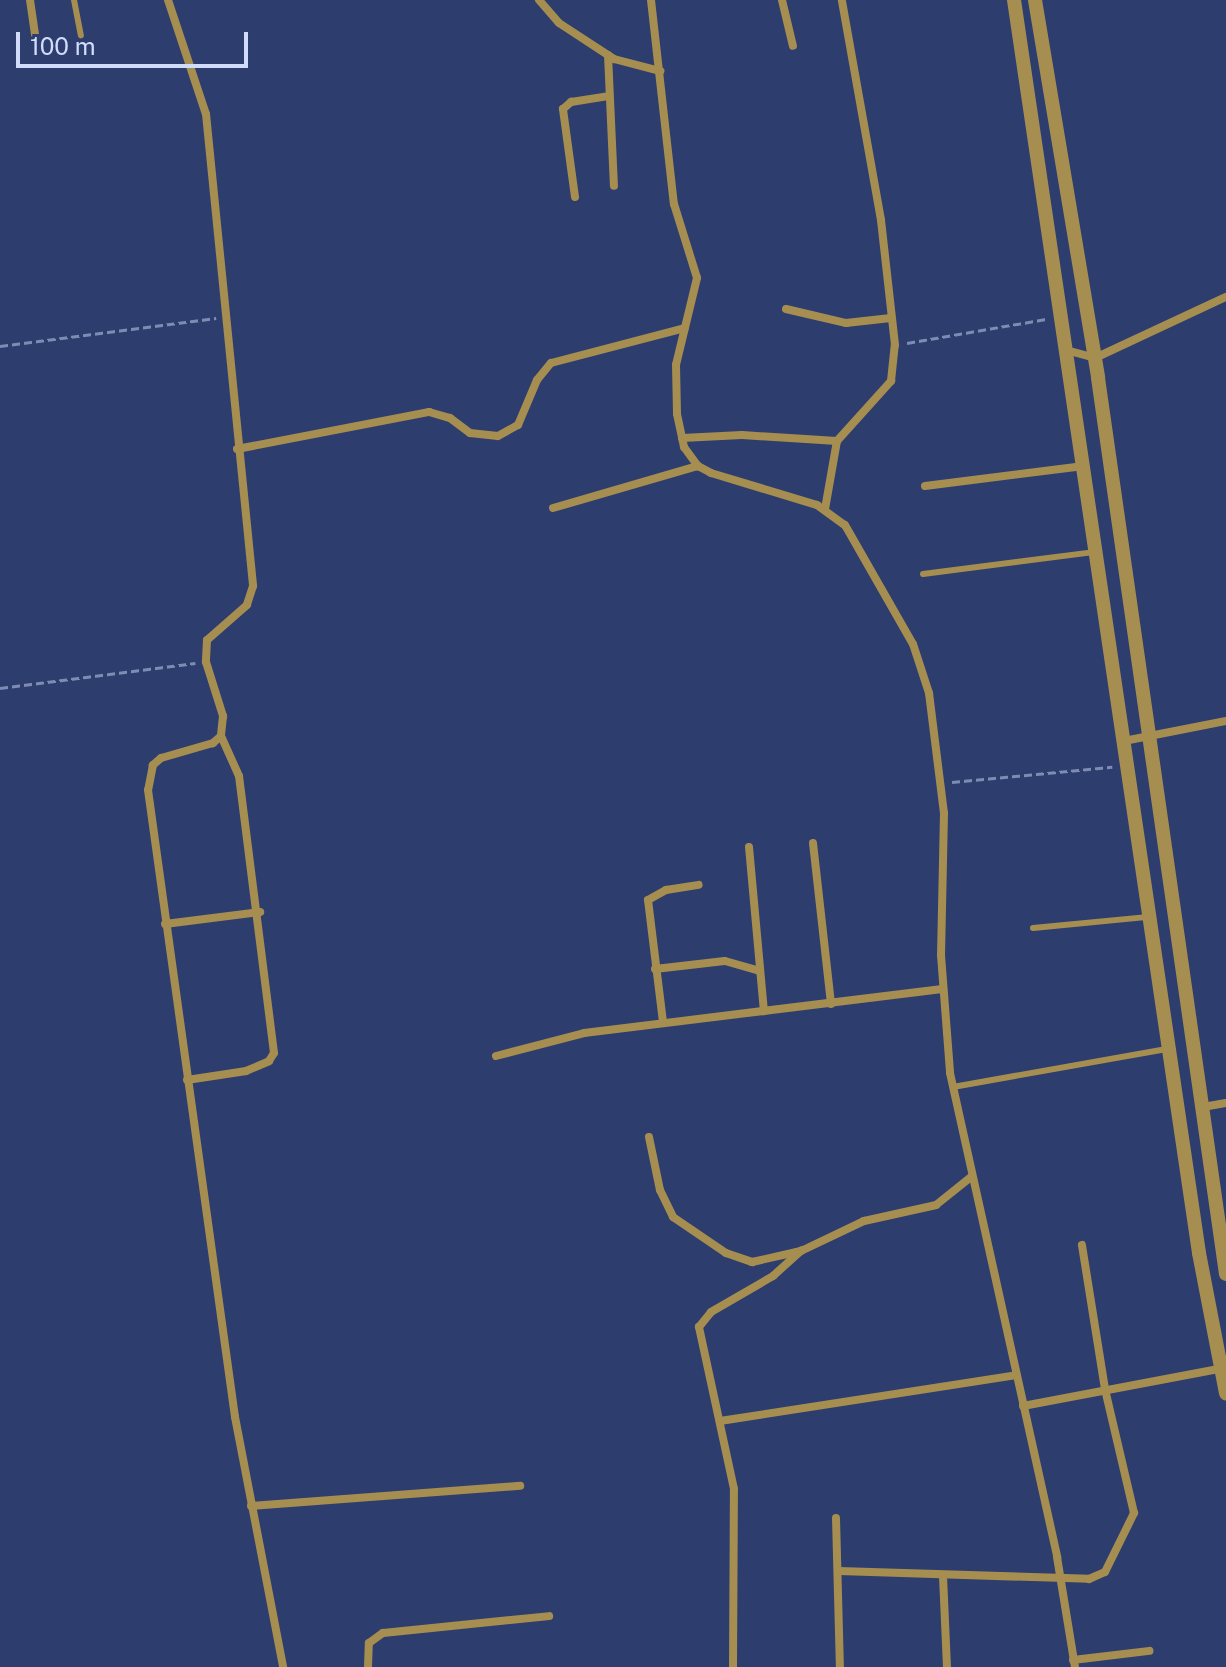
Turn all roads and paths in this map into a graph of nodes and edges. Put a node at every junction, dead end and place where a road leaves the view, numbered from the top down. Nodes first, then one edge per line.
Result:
1 (30, 0) edge
2 (74, 0) edge
3 (168, 0) edge
4 (539, 0) edge
5 (651, 0) edge
6 (782, 0) edge
7 (842, 0) edge
8 (1014, 0) edge
9 (1035, 0) edge
10 (81, 35) dead end
11 (36, 41) dead end
12 (793, 46) dead end
13 (608, 55) junction
14 (660, 71) junction
15 (607, 96) junction
16 (614, 186) dead end
17 (575, 197) dead end
18 (1226, 297) edge
19 (786, 309) dead end
20 (224, 317) junction
21 (1061, 317) junction
22 (891, 318) junction
23 (685, 328) junction
24 (895, 345) junction
25 (0, 346) edge
26 (1086, 360) junction
27 (682, 438) junction
28 (837, 441) junction
29 (237, 449) junction
30 (698, 466) junction
31 (1085, 466) junction
32 (925, 486) dead end
33 (553, 508) dead end
34 (825, 509) junction
35 (1098, 552) junction
36 (923, 574) dead end
37 (206, 662) junction
38 (0, 688) edge
39 (1226, 721) edge
40 (221, 736) junction
41 (1135, 739) junction
42 (1128, 766) junction
43 (942, 783) junction
44 (813, 843) dead end
45 (749, 847) dead end
46 (699, 885) dead end
47 (260, 912) junction
48 (1152, 916) junction
49 (165, 924) junction
50 (1033, 928) dead end
51 (655, 969) junction
52 (760, 971) junction
53 (942, 989) junction
54 (831, 1004) junction
55 (764, 1011) junction
56 (663, 1022) junction
57 (1170, 1048) junction
58 (496, 1056) dead end
59 (187, 1080) junction
60 (953, 1087) junction
61 (1226, 1103) edge
62 (1203, 1107) junction
63 (649, 1137) dead end
64 (971, 1177) junction
65 (1220, 1190) edge
66 (1082, 1245) dead end
67 (801, 1251) junction
68 (1225, 1266) edge
69 (1219, 1369) junction
70 (1016, 1375) junction
71 (1105, 1389) junction
72 (1226, 1393) edge
73 (1023, 1406) junction
74 (720, 1421) junction
75 (520, 1486) dead end
76 (251, 1506) junction
77 (836, 1518) dead end
78 (839, 1571) junction
79 (943, 1576) junction
80 (1060, 1578) junction
81 (549, 1616) dead end
82 (1149, 1651) dead end
83 (1074, 1664) edge
84 (283, 1667) edge
85 (368, 1667) edge
86 (733, 1667) edge
87 (840, 1667) edge
88 (947, 1667) edge

1 - 11 street
2 - 10 lane
3 - 20 street
4 - 13 street
5 - 14 street
6 - 12 street
7 - 22 street
8 - 21 street
9 - 26 street
13 - 14 street
13 - 15 street
14 - 23 street
15 - 16 street
15 - 17 street
18 - 26 street
19 - 22 street
20 - 25 path
20 - 29 street
21 - 24 path
21 - 26 street
22 - 24 street
23 - 27 street
23 - 29 street
24 - 28 street
26 - 31 street
26 - 41 street
27 - 28 street
27 - 30 street
28 - 34 street
29 - 37 street
30 - 33 street
30 - 34 street
31 - 32 street
31 - 35 street
34 - 43 street
35 - 36 lane
35 - 41 street
37 - 38 path
37 - 40 street
39 - 41 street
40 - 47 street
40 - 49 street
41 - 42 street
41 - 62 street
42 - 43 path
42 - 48 street
43 - 53 street
44 - 54 street
45 - 52 street
46 - 51 street
47 - 49 street
47 - 59 street
48 - 50 lane
48 - 57 street
49 - 59 street
51 - 52 street
51 - 56 street
52 - 55 street
53 - 54 street
53 - 60 street
54 - 55 street
55 - 56 street
56 - 58 street
57 - 60 lane
57 - 69 street
59 - 76 street
60 - 64 street
61 - 62 street
62 - 65 street
63 - 67 street
64 - 67 street
64 - 70 street
65 - 68 street
66 - 71 street
67 - 74 street
69 - 71 street
69 - 72 street
70 - 73 street
70 - 74 street
71 - 73 street
71 - 80 street
73 - 80 street
74 - 86 street
75 - 76 street
76 - 84 street
77 - 78 street
78 - 79 street
78 - 87 street
79 - 80 street
79 - 88 street
80 - 83 street
81 - 85 street
82 - 83 street

